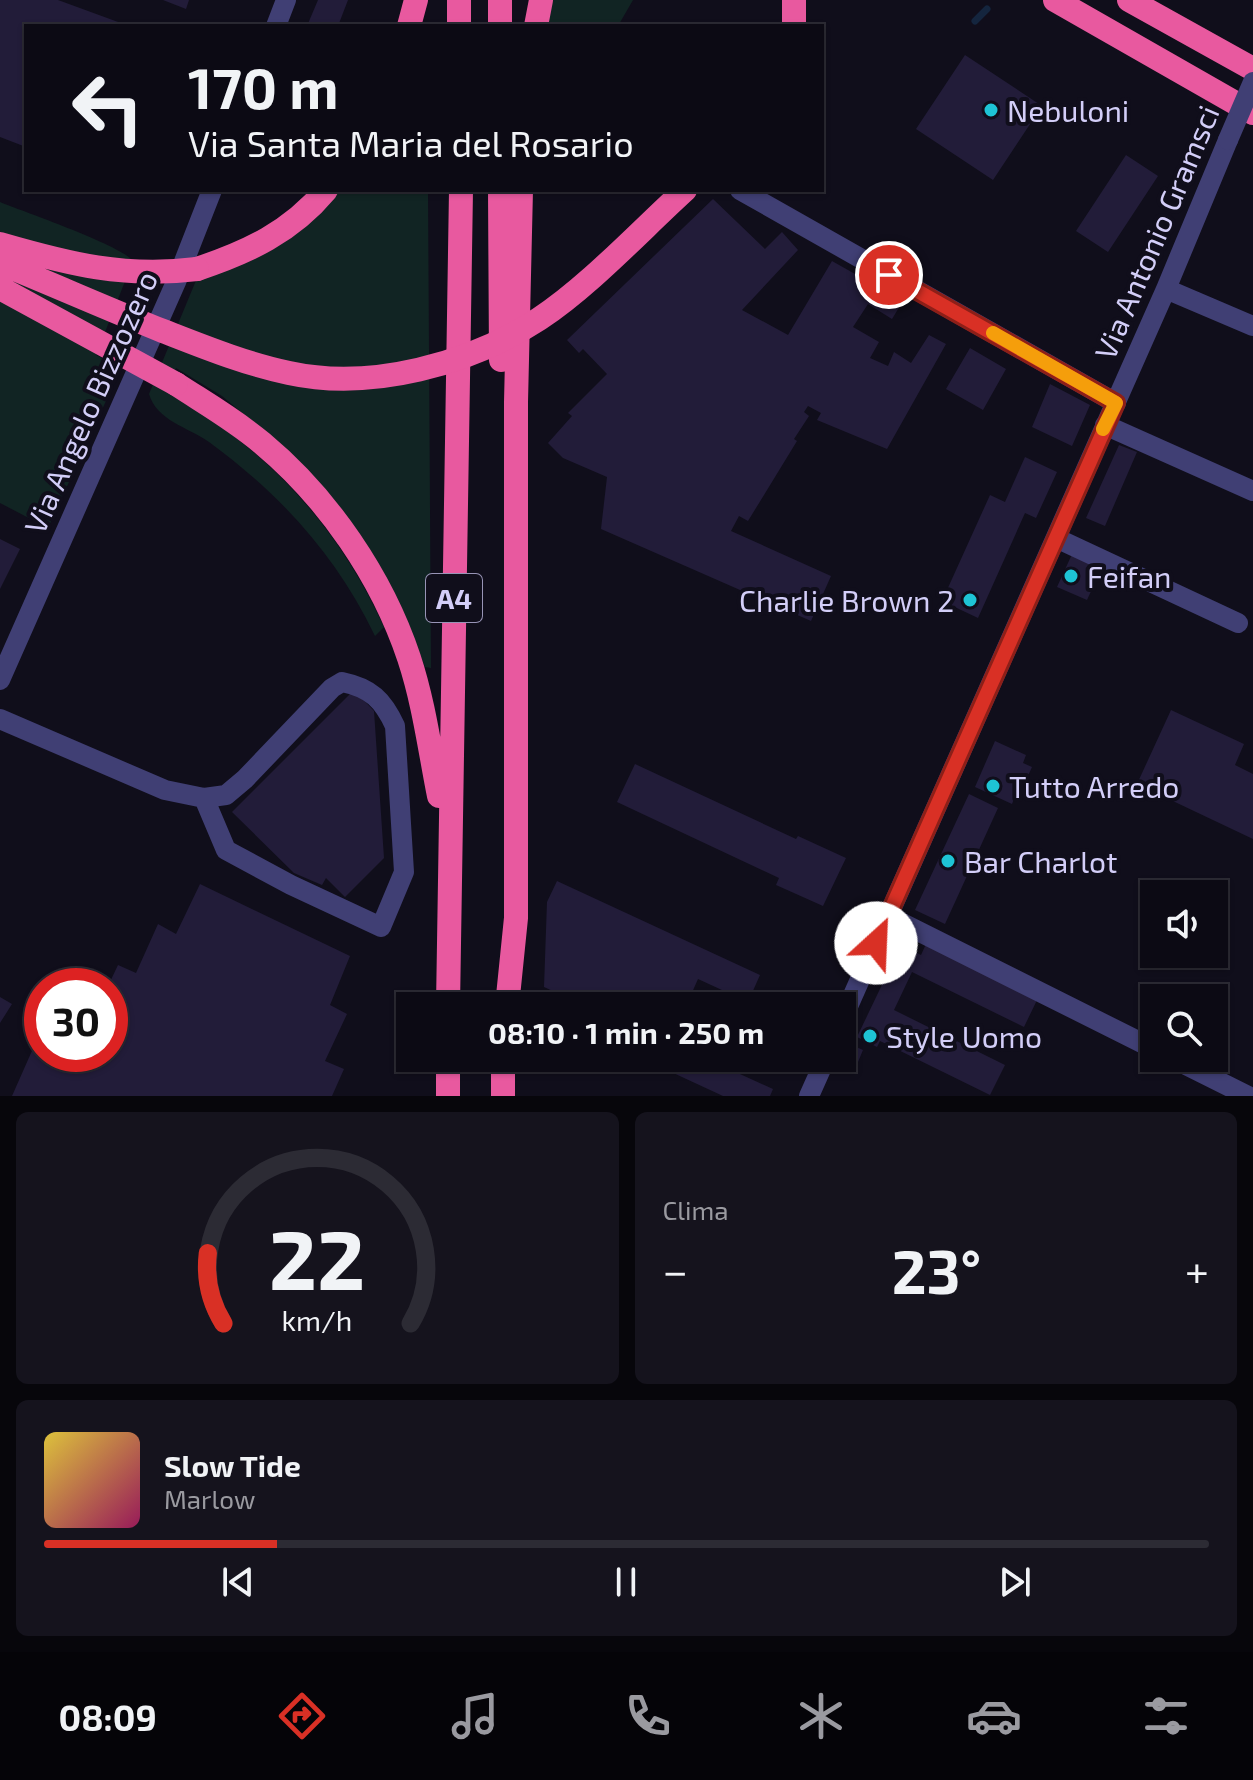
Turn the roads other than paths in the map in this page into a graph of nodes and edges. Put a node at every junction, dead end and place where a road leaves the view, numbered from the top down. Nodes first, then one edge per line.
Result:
1 (286, 0) edge
2 (416, 0) edge
3 (459, 0) edge
4 (500, 0) edge
5 (541, 0) edge
6 (794, 0) edge
7 (809, 0) edge
8 (1055, 0) edge
9 (1129, 0) edge
10 (277, 24) edge
11 (410, 24) edge
12 (459, 24) edge
13 (500, 24) edge
14 (536, 24) edge
15 (794, 24) edge
16 (810, 24) edge
17 (1253, 69) edge
18 (1253, 82) edge
19 (1253, 113) edge
20 (211, 192) edge
21 (324, 192) edge
22 (461, 192) edge
23 (500, 192) edge
24 (521, 192) edge
25 (683, 192) edge
26 (744, 192) edge
27 (0, 244) edge
28 (0, 263) edge
29 (0, 288) edge
30 (1166, 289) junction
31 (1253, 326) edge
32 (1116, 403) junction
33 (1105, 425) junction
34 (1253, 491) edge
35 (1056, 538) junction
36 (1238, 623) dead end
37 (0, 680) edge
38 (0, 719) edge
39 (204, 798) junction
40 (449, 845) junction
41 (888, 916) junction
42 (448, 992) edge
43 (505, 992) edge
44 (507, 992) edge
45 (854, 992) edge
46 (1140, 1042) edge
47 (448, 1072) edge
48 (503, 1072) edge
49 (820, 1072) edge
50 (1200, 1072) edge
51 (448, 1096) edge
52 (503, 1096) edge
53 (809, 1096) edge
54 (1248, 1096) edge

1 - 10 street
2 - 11 highway
3 - 12 highway
4 - 13 highway
5 - 14 highway
6 - 15 highway
7 - 16 highway
8 - 19 highway
9 - 17 highway
18 - 30 street, Via Antonio Gramsci, bridge
20 - 37 street, Via Angelo Bizzozero
21 - 27 highway, bridge
22 - 40 highway, A4
23 - 43 highway, A4
24 - 44 highway
25 - 28 highway, bridge
26 - 32 street
29 - 40 highway, bridge
30 - 31 street
30 - 32 street, Via Antonio Gramsci
32 - 33 street, Via Antonio Gramsci
33 - 34 street
33 - 35 street, Via Antonio Gramsci
35 - 36 street
35 - 41 street, Via Antonio Gramsci
38 - 39 street
39 - 39 street
40 - 42 highway, A4
41 - 45 street, Via Antonio Gramsci
41 - 46 street
47 - 51 highway
48 - 52 highway
49 - 53 street
50 - 54 street

